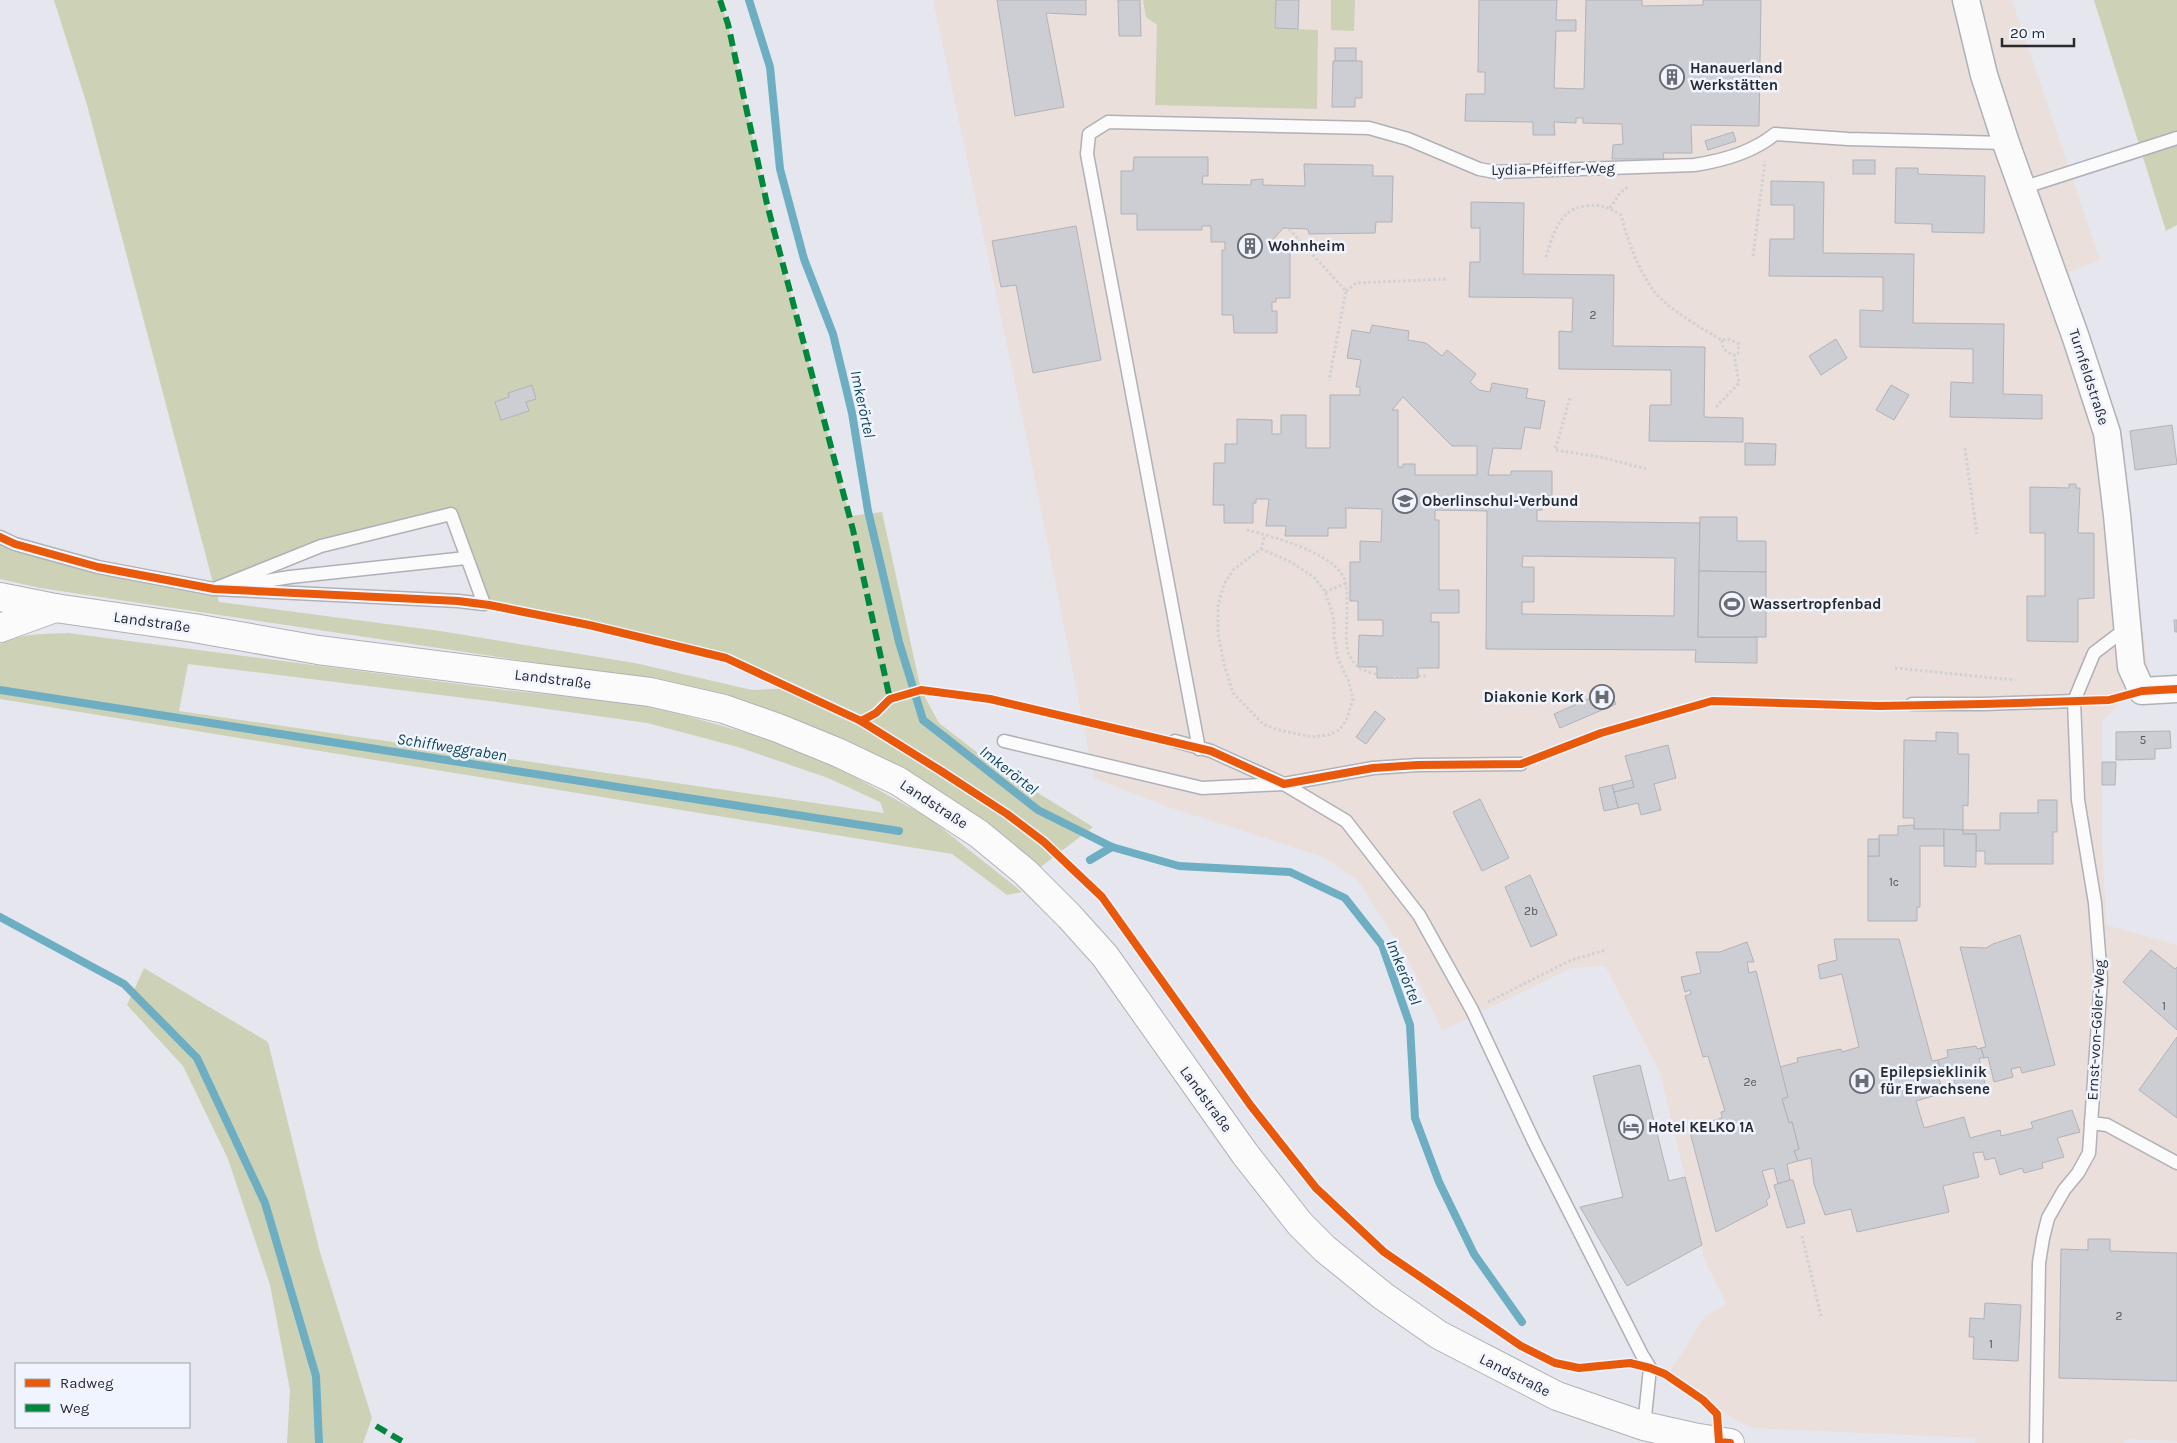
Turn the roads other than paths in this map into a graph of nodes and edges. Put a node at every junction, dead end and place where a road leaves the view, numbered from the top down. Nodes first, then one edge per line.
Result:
1 (1966, 0) edge
2 (2177, 138) edge
3 (2006, 143) junction
4 (2022, 188) junction
5 (0, 537) edge
6 (466, 558) junction
7 (214, 589) junction
8 (0, 597) edge
9 (54, 608) junction
10 (2128, 627) junction
11 (0, 628) edge
12 (2177, 689) edge
13 (2074, 701) junction
14 (1912, 704) dead end
15 (1004, 740) dead end
16 (1175, 741) dead end
17 (1199, 749) junction
18 (1521, 764) dead end
19 (1284, 784) junction
20 (2091, 1123) junction
21 (2177, 1163) edge
22 (1644, 1426) junction
23 (1730, 1443) edge
24 (2036, 1443) edge

1 - 3 street, Turnfeldstraße
2 - 4 lane
3 - 4 street, Turnfeldstraße
3 - 17 lane, Lydia-Pfeiffer-Weg
4 - 10 street, Turnfeldstraße
5 - 7 lane
6 - 7 lane
6 - 7 lane
6 - 7 lane
8 - 9 main road, Landstraße
9 - 11 main road
9 - 22 main road, Landstraße
10 - 12 street, Turnfeldstraße
10 - 13 lane, Ernst-von-Göler-Weg
13 - 14 lane
13 - 20 lane, Ernst-von-Göler-Weg
15 - 19 lane
16 - 17 lane
17 - 19 lane
18 - 19 lane
19 - 22 lane
20 - 21 lane
20 - 24 lane, Ernst-von-Göler-Weg
22 - 23 main road, Landstraße

